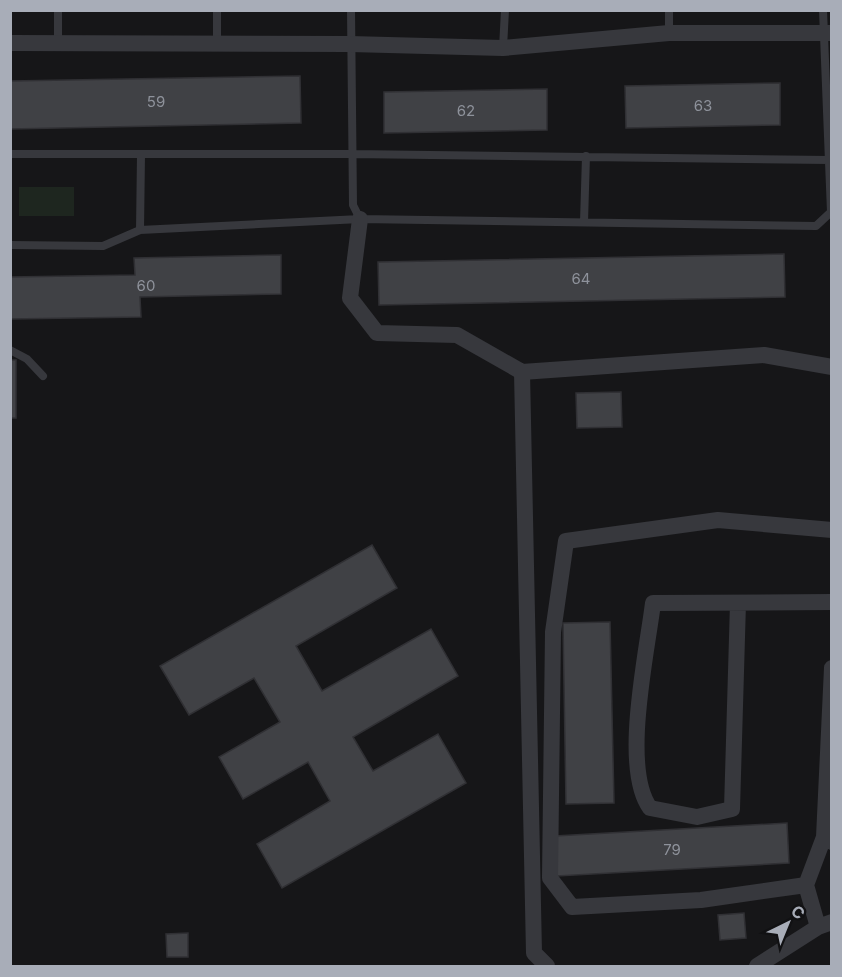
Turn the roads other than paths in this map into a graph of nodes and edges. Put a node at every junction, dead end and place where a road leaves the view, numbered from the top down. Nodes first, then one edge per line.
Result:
1 (58, 10) edge
2 (217, 10) edge
3 (351, 10) edge
4 (505, 10) edge
5 (669, 10) edge
6 (823, 10) edge
7 (669, 33) junction
8 (828, 33) edge
9 (10, 43) edge
10 (58, 43) junction
11 (217, 44) junction
12 (350, 44) junction
13 (503, 48) junction
14 (10, 154) edge
15 (352, 154) junction
16 (141, 155) junction
17 (586, 156) junction
18 (830, 160) junction
19 (360, 219) junction
20 (584, 222) junction
21 (140, 230) junction
22 (10, 245) edge
23 (10, 350) edge
24 (831, 367) edge
25 (522, 372) junction
26 (43, 376) dead end
27 (831, 530) edge
28 (831, 602) edge
29 (738, 603) junction
30 (831, 668) edge
31 (828, 839) edge
32 (806, 885) junction
33 (825, 925) edge
34 (547, 966) edge
35 (757, 966) edge

1 - 10 lane
2 - 11 lane
3 - 12 lane
4 - 13 lane
5 - 7 lane
6 - 8 lane
7 - 8 street
7 - 13 street
8 - 18 lane
9 - 10 street
10 - 11 street
11 - 12 street
12 - 13 street
12 - 15 lane
14 - 16 lane
15 - 16 lane
15 - 17 lane
15 - 19 lane
16 - 21 lane
17 - 18 lane
17 - 20 lane
18 - 20 lane
19 - 20 lane
19 - 21 lane
19 - 25 street
21 - 22 lane
23 - 26 lane
24 - 25 street
25 - 34 street
27 - 32 street
28 - 29 street
29 - 29 street
30 - 31 street
31 - 32 street
32 - 33 street
33 - 35 street

